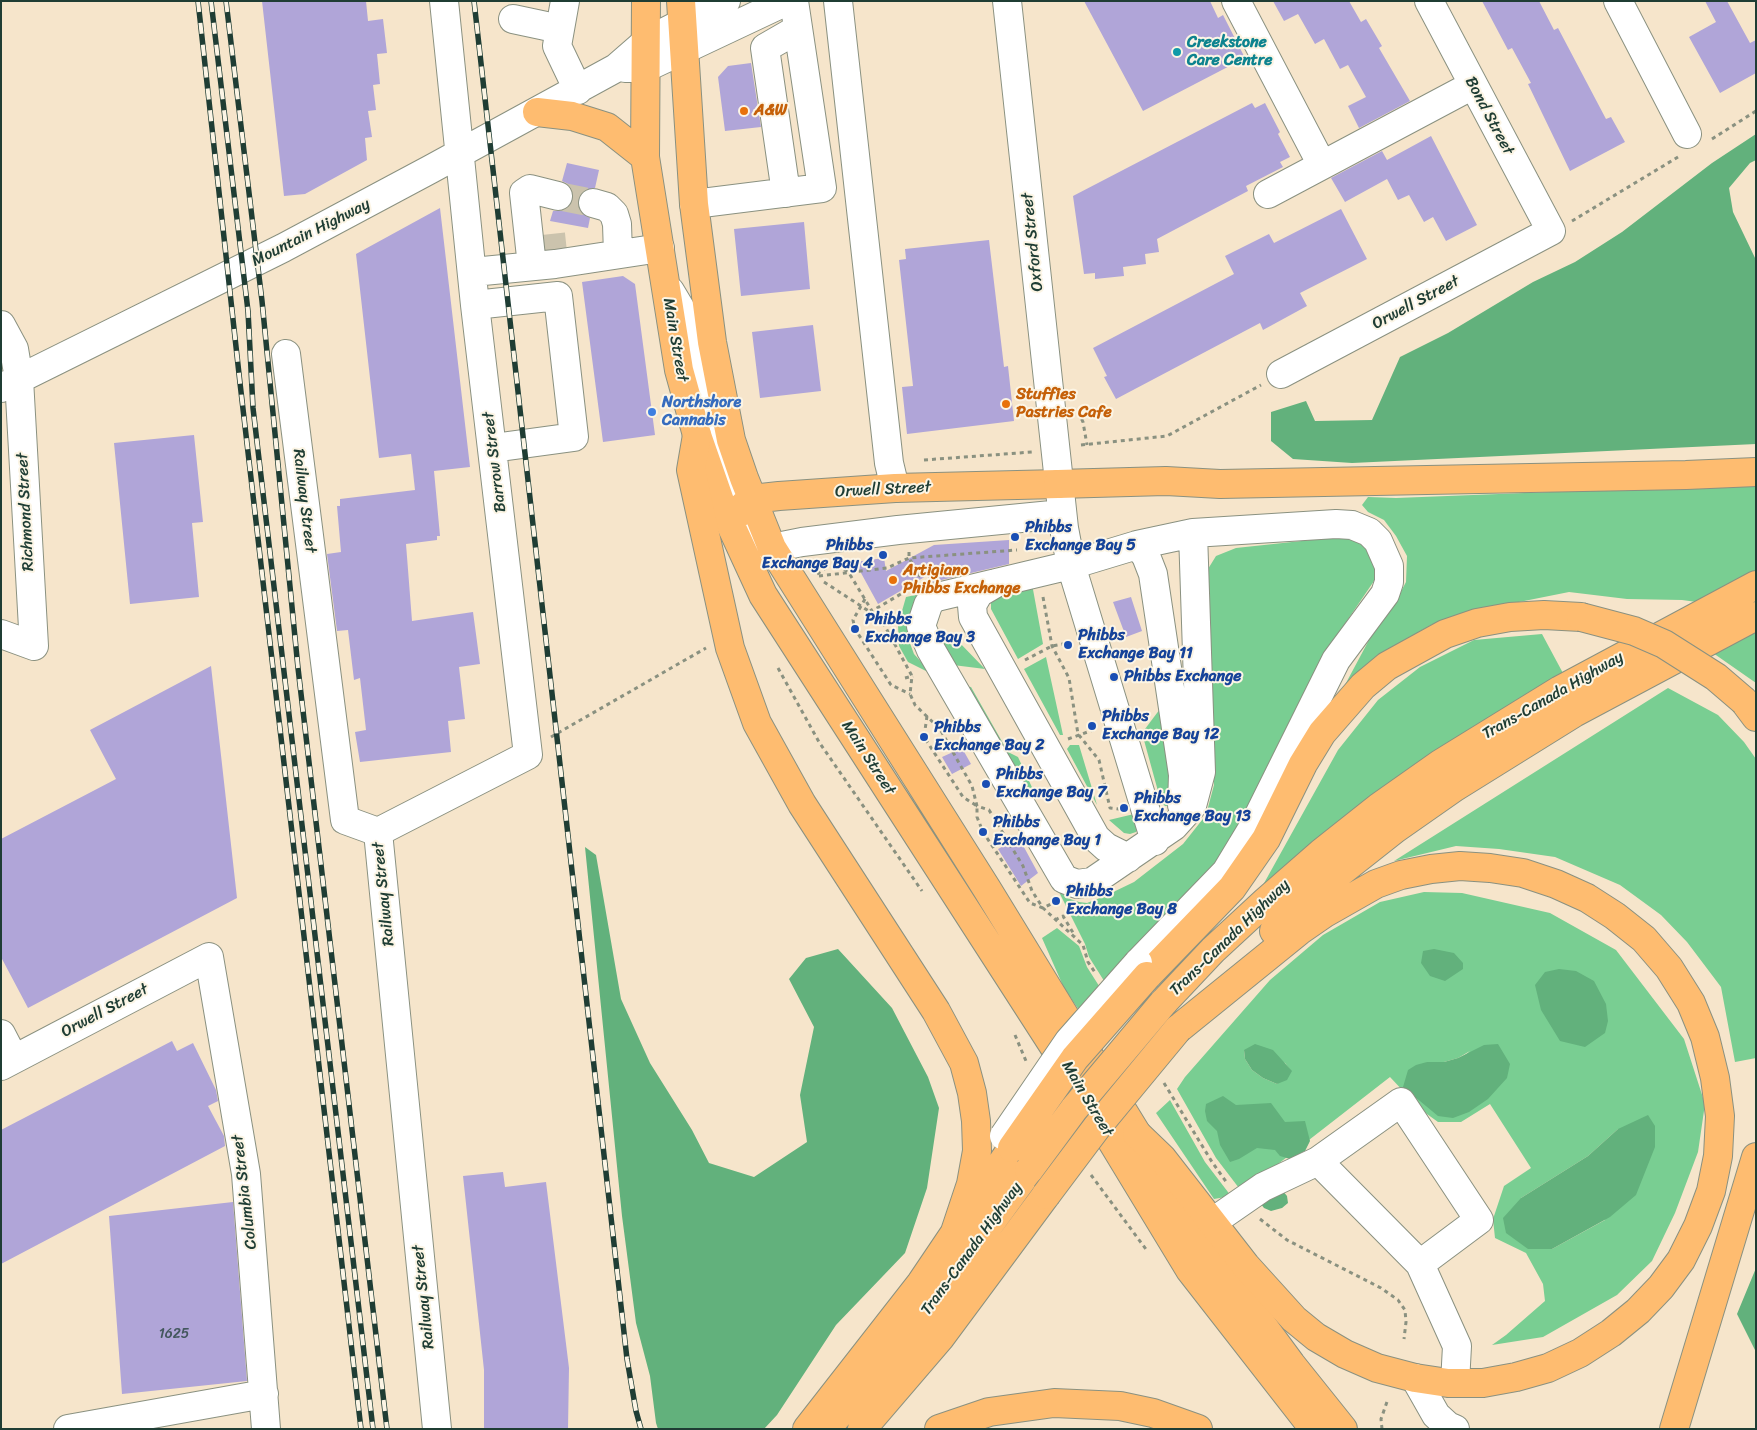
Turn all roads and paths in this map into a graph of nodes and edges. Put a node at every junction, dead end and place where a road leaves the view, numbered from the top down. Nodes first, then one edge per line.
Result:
1 (444, 1) edge
2 (564, 1) edge
3 (646, 1) edge
4 (726, 1) edge
5 (787, 1) edge
6 (794, 1) edge
7 (838, 1) edge
8 (1007, 1) edge
9 (1236, 1) edge
10 (1429, 1) edge
11 (1618, 1) edge
12 (512, 19) dead end
13 (683, 24) edge
14 (560, 28) junction
15 (798, 29) junction
16 (647, 41) junction
17 (616, 68) junction
18 (645, 68) junction
19 (1473, 85) junction
20 (578, 90) junction
21 (1756, 111) edge
22 (537, 112) junction
23 (1693, 143) junction
24 (460, 154) junction
25 (645, 157) junction
26 (1322, 165) junction
27 (786, 193) junction
28 (1268, 194) dead end
29 (558, 196) tunnel mouth
30 (593, 203) tunnel mouth
31 (694, 204) junction
32 (1551, 231) junction
33 (660, 248) junction
34 (618, 254) junction
35 (557, 259) junction
36 (473, 272) junction
37 (665, 283) junction
38 (558, 296) junction
39 (475, 305) junction
40 (1, 325) edge
41 (286, 354) dead end
42 (1281, 374) joint
43 (10, 383) edge
44 (697, 434) junction
45 (1075, 446) dead end
46 (493, 448) junction
47 (1756, 472) edge
48 (1058, 484) junction
49 (895, 488) junction
50 (1062, 514) junction
51 (743, 518) junction
52 (1194, 533) junction
53 (1138, 545) junction
54 (772, 548) junction
55 (1024, 549) dead end
56 (909, 558) junction
57 (836, 562) dead end
58 (1071, 565) junction
59 (849, 573) junction
60 (815, 576) dead end
61 (922, 580) dead end
62 (996, 583) junction
63 (1756, 584) edge
64 (907, 591) dead end
65 (1042, 594) dead end
66 (865, 599) junction
67 (1756, 616) edge
68 (1, 634) edge
69 (1068, 643) dead end
70 (711, 645) dead end
71 (1052, 646) junction
72 (1021, 663) dead end
73 (776, 664) dead end
74 (910, 694) dead end
75 (1750, 709) edge
76 (927, 716) dead end
77 (1094, 730) dead end
78 (1078, 734) junction
79 (1063, 742) dead end
80 (528, 755) junction
81 (1124, 808) dead end
82 (378, 832) junction
83 (1164, 833) junction
84 (1128, 858) junction
85 (926, 898) dead end
86 (1043, 908) dead end
87 (1055, 920) dead end
88 (1078, 941) dead end
89 (208, 957) joint
90 (1142, 970) junction
91 (1178, 1029) junction
92 (1, 1034) edge
93 (1014, 1034) dead end
94 (8, 1062) edge
95 (1030, 1070) dead end
96 (1137, 1134) junction
97 (1008, 1142) junction
98 (1756, 1157) edge
99 (1318, 1161) junction
100 (1089, 1172) dead end
101 (969, 1192) junction
102 (1241, 1202) junction
103 (1211, 1223) junction
104 (954, 1235) junction
105 (1153, 1259) dead end
106 (1420, 1264) junction
107 (1404, 1339) dead end
108 (1415, 1378) junction
109 (1455, 1383) junction
110 (264, 1394) junction
111 (1388, 1399) dead end
112 (68, 1429) edge
113 (266, 1429) edge
114 (437, 1429) edge
115 (807, 1429) edge
116 (825, 1429) edge
117 (862, 1429) edge
118 (939, 1429) edge
119 (1198, 1429) edge
120 (1314, 1429) edge
121 (1343, 1429) edge
122 (1382, 1429) edge
123 (1455, 1429) edge
124 (1674, 1429) edge

1 - 24 street, Barrow Street
2 - 14 street
3 - 16 main road, Main Street
4 - 13 street, Mountain Highway
5 - 13 street, Mountain Highway
6 - 15 street
7 - 49 street
8 - 48 street, Oxford Street
9 - 26 street
10 - 19 street, Bond Street
11 - 23 street
12 - 14 street
13 - 16 street, Mountain Highway
13 - 18 street, Mountain Highway
13 - 31 main road, Main Street
14 - 20 street
15 - 27 street
15 - 27 street
16 - 17 street, Mountain Highway
16 - 18 main road, Main Street
17 - 18 street, Mountain Highway
17 - 20 street, Mountain Highway
18 - 25 main road, Main Street
19 - 26 street
19 - 32 street, Bond Street
20 - 22 street, Mountain Highway
21 - 23 path
22 - 24 street, Mountain Highway
22 - 25 main road
23 - 32 path
24 - 36 street, Barrow Street
24 - 43 street, Mountain Highway
25 - 33 main road, Main Street
26 - 28 street
27 - 31 street
29 - 35 street
30 - 34 street
31 - 51 main road, Main Street
32 - 42 street, Orwell Street
33 - 34 street
33 - 37 main road, Main Street
34 - 35 street
35 - 36 street
35 - 38 street
36 - 39 street, Barrow Street
37 - 44 main road, Main Street
37 - 51 street
38 - 39 street
38 - 46 street
39 - 46 street, Barrow Street
40 - 43 street, Richmond Street
41 - 82 street, Railway Street
42 - 45 path
43 - 68 street, Richmond Street
44 - 51 main road, Main Street
44 - 101 main road
46 - 80 street, Barrow Street
47 - 48 main road, Orwell Street
48 - 49 main road, Orwell Street
48 - 50 street, Oxford Street
49 - 51 main road, Orwell Street
50 - 54 street
50 - 58 street, Oxford Street
51 - 54 main road, Main Street
51 - 120 main road, Main Street
52 - 53 street
52 - 83 street
52 - 90 street
53 - 58 street
53 - 83 street
54 - 96 main road, Main Street
55 - 56 path
56 - 59 path
56 - 61 path
57 - 59 path
58 - 62 street
58 - 83 street, Oxford Street
59 - 60 path
59 - 66 path
62 - 84 street
62 - 84 street
63 - 116 main road, Trans-Canada Highway, bridge
64 - 66 path
65 - 71 path
66 - 74 path
67 - 91 main road, Trans-Canada Highway
69 - 71 path
70 - 80 path
71 - 72 path
71 - 78 path
73 - 85 path
75 - 90 main road, bridge
76 - 86 path
77 - 78 path
78 - 79 path
78 - 81 path
80 - 82 street
82 - 114 street, Railway Street
83 - 84 street
87 - 88 path
89 - 94 street, Orwell Street
89 - 110 street, Columbia Street
90 - 97 main road, bridge
91 - 109 main road
91 - 117 main road, Trans-Canada Highway, bridge
92 - 94 street
93 - 95 path
96 - 103 main road
96 - 121 main road, Main Street
97 - 101 street
97 - 104 main road
98 - 124 main road
99 - 102 street
99 - 106 street
99 - 106 street
100 - 105 path
101 - 104 main road
102 - 103 street
102 - 107 path
103 - 108 main road
104 - 115 main road
106 - 109 street
108 - 109 main road
108 - 123 street
110 - 112 street
110 - 113 street, Columbia Street
111 - 122 path
118 - 119 main road

